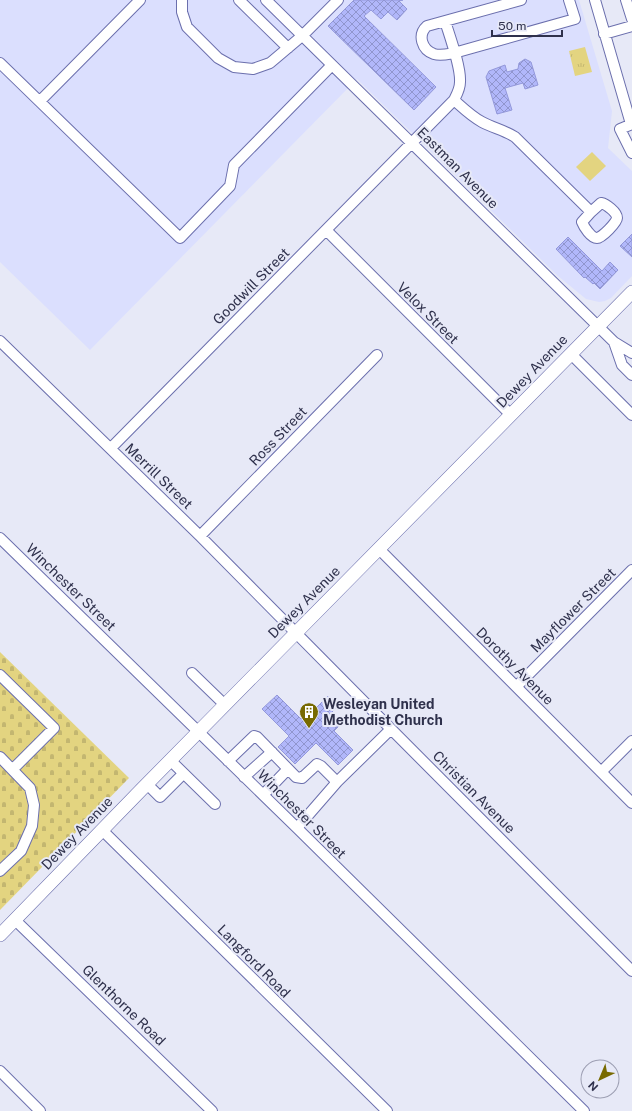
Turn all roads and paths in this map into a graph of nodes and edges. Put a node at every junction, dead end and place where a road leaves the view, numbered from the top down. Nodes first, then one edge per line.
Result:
1 (140, 0) edge
2 (182, 0) edge
3 (239, 0) edge
4 (266, 0) edge
5 (338, 0) edge
6 (521, 0) edge
7 (569, 0) edge
8 (595, 0) edge
9 (626, 0) edge
10 (632, 19) edge
11 (445, 21) junction
12 (632, 26) edge
13 (604, 34) junction
14 (302, 36) junction
15 (288, 48) junction
16 (454, 53) junction
17 (0, 63) edge
18 (332, 65) junction
19 (454, 100) junction
20 (628, 100) edge
21 (40, 101) junction
22 (631, 124) edge
23 (412, 143) junction
24 (632, 153) edge
25 (591, 212) dead end
26 (326, 230) junction
27 (632, 292) edge
28 (598, 326) junction
29 (0, 341) edge
30 (614, 342) junction
31 (632, 353) edge
32 (571, 354) junction
33 (376, 355) dead end
34 (632, 375) edge
35 (511, 415) junction
36 (632, 415) edge
37 (111, 448) junction
38 (200, 536) junction
39 (0, 538) edge
40 (378, 549) junction
41 (632, 570) edge
42 (296, 633) junction
43 (192, 673) dead end
44 (0, 675) edge
45 (517, 686) junction
46 (225, 705) junction
47 (391, 729) junction
48 (198, 732) junction
49 (632, 741) edge
50 (272, 752) junction
51 (0, 757) edge
52 (170, 760) junction
53 (228, 761) junction
54 (288, 769) junction
55 (12, 770) junction
56 (601, 772) junction
57 (183, 774) junction
58 (244, 777) junction
59 (337, 782) junction
60 (147, 784) junction
61 (263, 795) junction
62 (632, 803) edge
63 (215, 804) dead end
64 (297, 828) junction
65 (102, 830) junction
66 (0, 871) edge
67 (15, 920) junction
68 (0, 935) edge
69 (632, 971) edge
70 (0, 1071) edge
71 (40, 1111) edge
72 (212, 1111) edge
73 (387, 1111) edge
74 (584, 1111) edge

1 - 21 street
2 - 15 street
3 - 15 street
4 - 14 street, Eastman Avenue
5 - 14 street
6 - 11 street
7 - 16 street
8 - 13 street
9 - 10 street
11 - 16 street
11 - 16 street
12 - 13 street
13 - 20 street
14 - 15 street
14 - 18 street, Eastman Avenue
16 - 19 street
17 - 21 street
18 - 21 street
18 - 23 street, Eastman Avenue
19 - 23 street, Goodwill Street
19 - 25 street
20 - 22 street
22 - 24 street
23 - 26 street, Goodwill Street
23 - 28 street, Eastman Avenue
26 - 35 street, Velox Street
26 - 37 street, Goodwill Street
27 - 28 main road, Dewey Avenue
28 - 30 street, Eastman Avenue
28 - 32 main road, Dewey Avenue
29 - 37 street, Merrill Street
30 - 31 street, Eastman Avenue
30 - 34 street
32 - 35 main road, Dewey Avenue
32 - 36 street
33 - 38 street, Ross Street
35 - 40 main road, Dewey Avenue
37 - 38 street, Merrill Street
38 - 42 street, Merrill Street
39 - 48 street, Winchester Street
40 - 42 main road, Dewey Avenue
40 - 45 street, Dorothy Avenue
41 - 45 street, Mayflower Street
42 - 46 main road, Dewey Avenue
42 - 47 street, Christian Avenue
43 - 46 street
44 - 55 street
45 - 56 street, Dorothy Avenue
46 - 48 main road, Dewey Avenue
47 - 59 street
47 - 69 street, Christian Avenue
48 - 52 main road, Dewey Avenue
48 - 53 street, Winchester Street
49 - 56 street
50 - 53 street
50 - 54 street
50 - 58 street
51 - 55 street
52 - 57 street
52 - 60 main road, Dewey Avenue
53 - 58 street, Winchester Street
54 - 59 street
54 - 61 street
55 - 66 street
56 - 62 street, Dorothy Avenue
57 - 60 street
57 - 63 street
58 - 61 street, Winchester Street
59 - 64 street
60 - 65 main road, Dewey Avenue
61 - 64 street, Winchester Street
64 - 74 street, Winchester Street
65 - 67 main road, Dewey Avenue
65 - 73 street, Langford Road
67 - 68 main road, Dewey Avenue
67 - 72 street, Glenthorne Road
70 - 71 street

